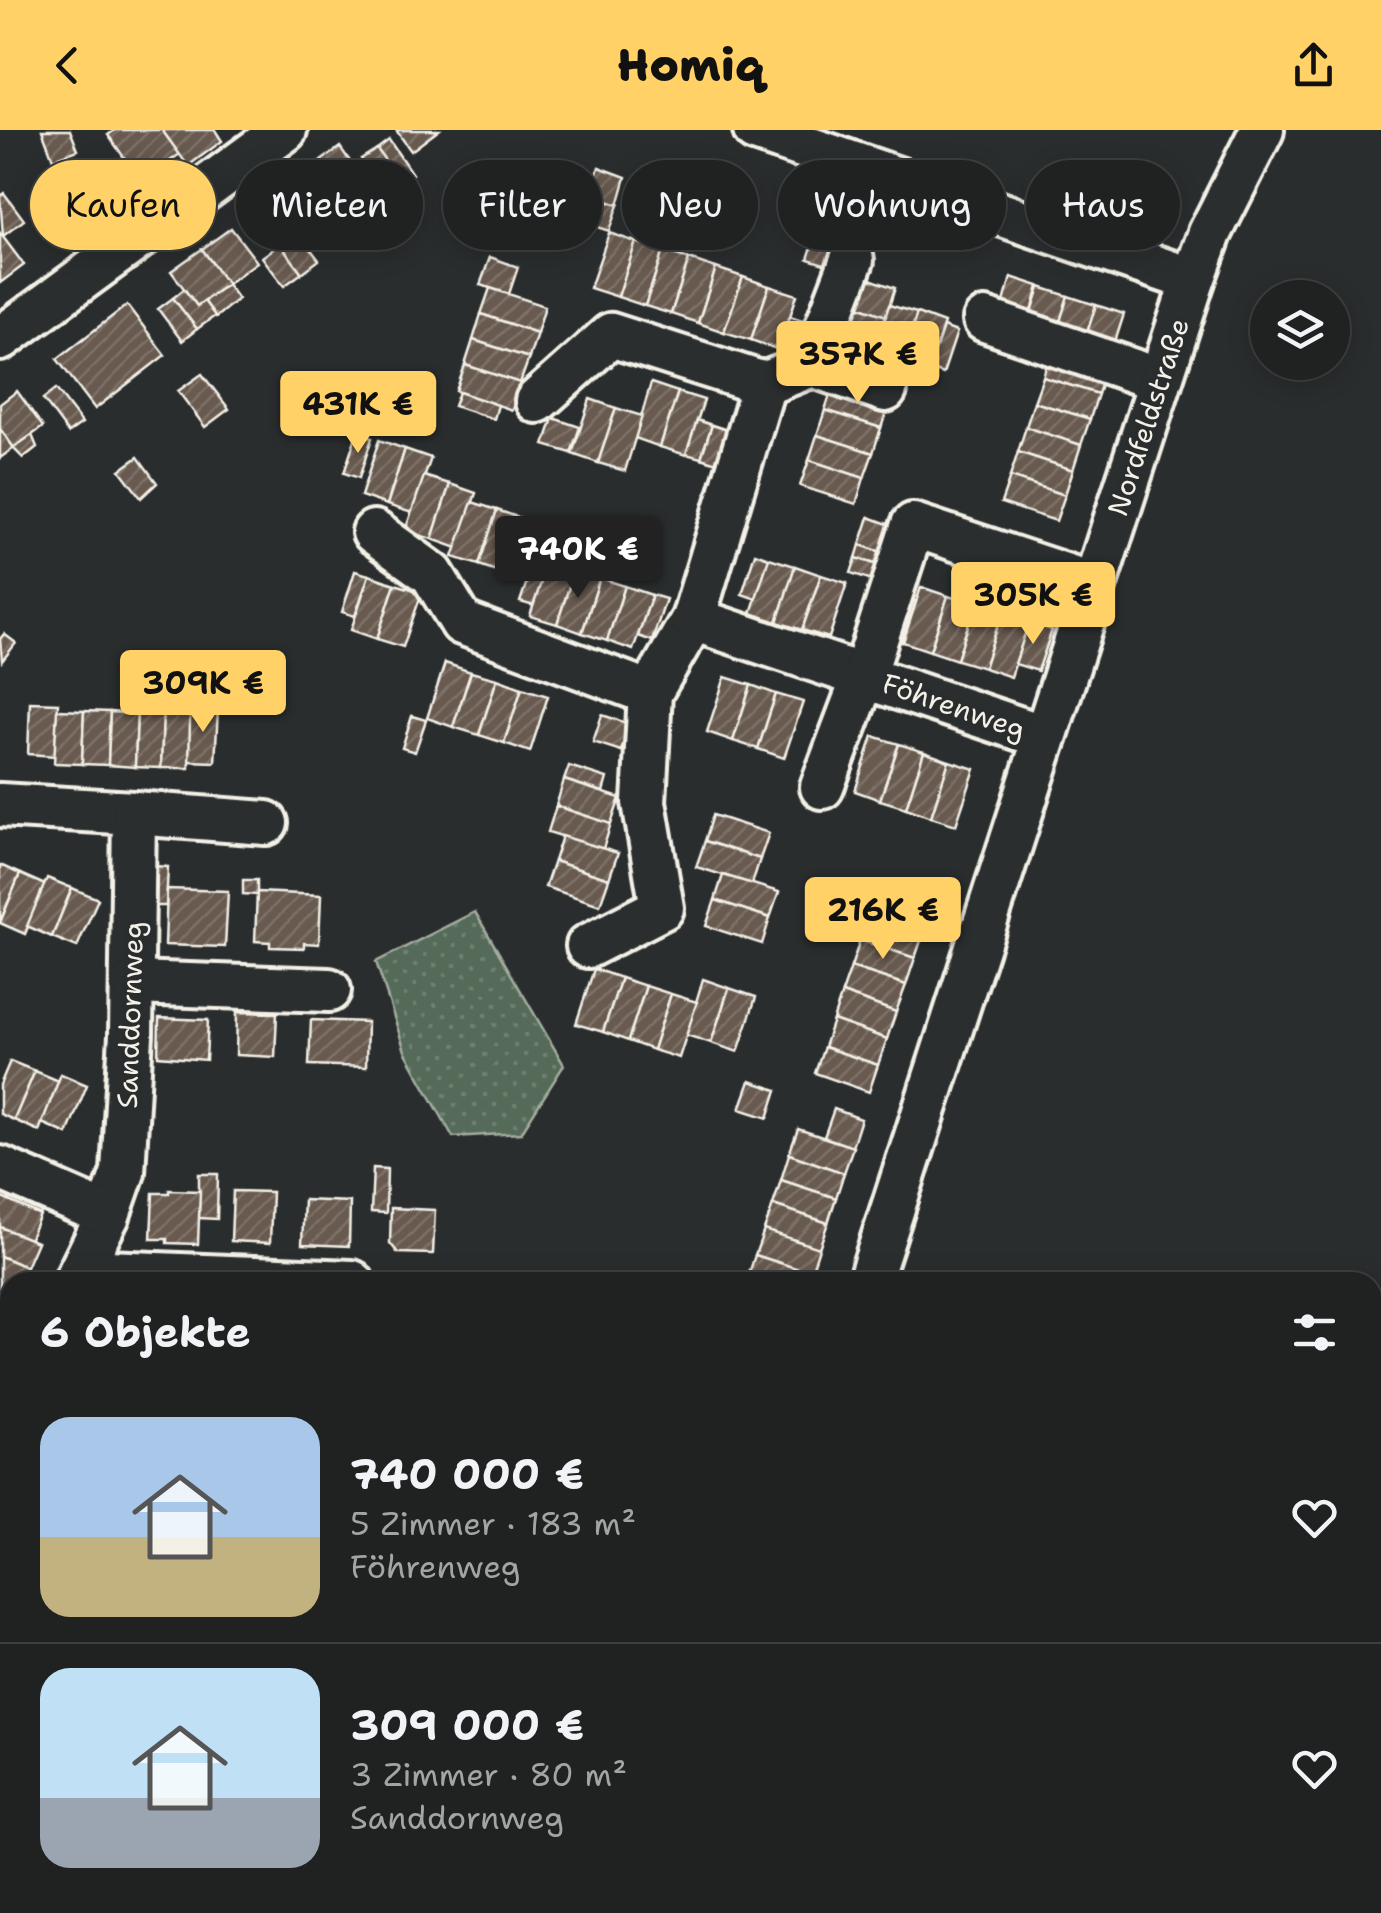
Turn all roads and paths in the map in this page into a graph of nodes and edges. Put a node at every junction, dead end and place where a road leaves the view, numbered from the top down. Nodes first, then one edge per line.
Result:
1 (284, 130) edge
2 (755, 130) edge
3 (1262, 130) edge
4 (852, 260) dead end
5 (1193, 280) junction
6 (985, 320) dead end
7 (0, 339) edge
8 (812, 365) junction
9 (1160, 380) junction
10 (764, 384) junction
11 (885, 390) dead end
12 (537, 401) dead end
13 (374, 532) dead end
14 (1094, 585) junction
15 (693, 619) junction
16 (864, 676) junction
17 (650, 693) junction
18 (1044, 737) junction
19 (822, 787) dead end
20 (0, 805) edge
21 (134, 812) junction
22 (266, 823) dead end
23 (588, 946) dead end
24 (133, 983) junction
25 (329, 990) dead end
26 (0, 1168) edge
27 (108, 1216) junction
28 (80, 1272) edge
29 (872, 1272) edge

1 - 7 street
2 - 5 street
3 - 5 street, Nordfeldstraße
4 - 8 street
5 - 9 street, Nordfeldstraße
6 - 9 street
8 - 10 street
8 - 11 street
9 - 14 street, Nordfeldstraße
10 - 12 street
10 - 15 street
13 - 17 street
14 - 16 street, Föhrenweg
14 - 18 street, Nordfeldstraße
15 - 16 street, Föhrenweg
15 - 17 street
16 - 18 street, Föhrenweg
16 - 19 street, Föhrenweg
17 - 23 street
18 - 29 street, Nordfeldstraße
20 - 21 street
21 - 22 street
21 - 24 street, Sanddornweg
24 - 25 street
24 - 27 street, Sanddornweg
26 - 27 street
27 - 28 street, Sanddornweg

